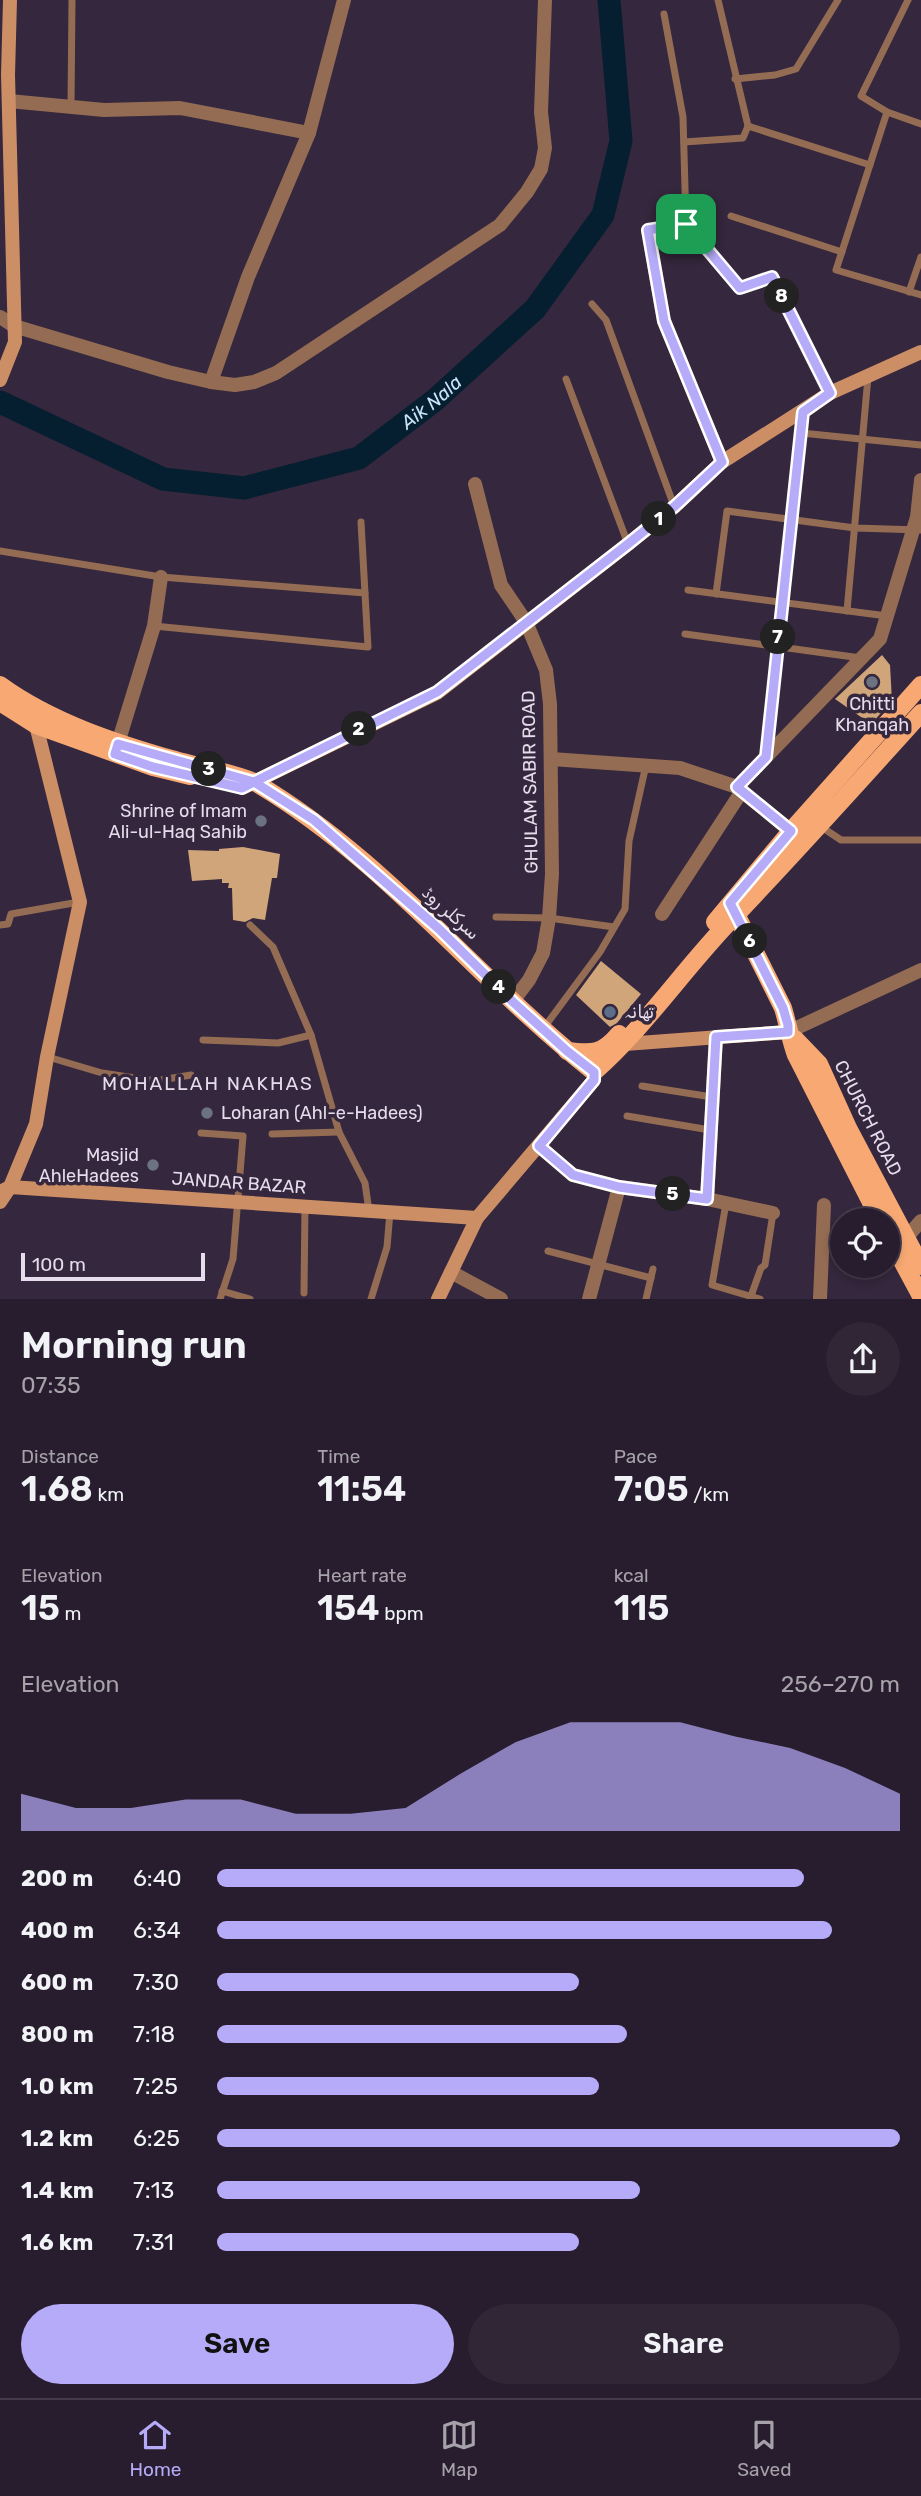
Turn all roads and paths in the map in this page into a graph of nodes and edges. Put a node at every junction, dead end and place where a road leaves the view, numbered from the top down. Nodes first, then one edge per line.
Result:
1 (10, 0) edge
2 (72, 0) edge
3 (345, 0) edge
4 (545, 0) edge
5 (718, 0) edge
6 (838, 0) edge
7 (908, 0) edge
8 (664, 14) dead end
9 (735, 79) junction
10 (9, 101) junction
11 (71, 106) junction
12 (887, 111) junction
13 (921, 124) edge
14 (748, 126) junction
15 (309, 133) junction
16 (684, 142) junction
17 (870, 165) junction
18 (731, 216) dead end
19 (686, 224) junction
20 (648, 230) joint
21 (842, 252) junction
22 (921, 257) edge
23 (909, 292) junction
24 (921, 295) edge
25 (593, 304) dead end
26 (0, 317) edge
27 (14, 326) junction
28 (921, 352) edge
29 (868, 377) junction
30 (566, 379) dead end
31 (0, 380) edge
32 (211, 382) junction
33 (830, 393) junction
34 (803, 412) junction
35 (801, 433) junction
36 (862, 439) junction
37 (921, 444) edge
38 (722, 462) junction
39 (921, 480) edge
40 (475, 484) dead end
41 (675, 506) junction
42 (791, 520) junction
43 (361, 522) dead end
44 (855, 528) junction
45 (917, 530) edge
46 (628, 544) junction
47 (0, 551) edge
48 (162, 577) junction
49 (688, 590) dead end
50 (365, 593) junction
51 (716, 594) junction
52 (782, 603) junction
53 (847, 611) junction
54 (887, 616) junction
55 (526, 622) junction
56 (154, 626) junction
57 (685, 634) dead end
58 (777, 646) junction
59 (862, 658) junction
60 (0, 685) edge
61 (921, 685) edge
62 (0, 702) edge
63 (921, 713) edge
64 (36, 725) junction
65 (116, 749) junction
66 (766, 757) junction
67 (551, 758) junction
68 (646, 764) junction
69 (248, 785) junction
70 (740, 789) junction
71 (819, 826) junction
72 (798, 837) junction
73 (921, 840) edge
74 (80, 902) junction
75 (733, 909) junction
76 (662, 914) dead end
77 (496, 917) dead end
78 (549, 918) junction
79 (0, 925) edge
80 (250, 925) dead end
81 (614, 927) junction
82 (921, 970) edge
83 (513, 1002) junction
84 (543, 1028) junction
85 (788, 1032) junction
86 (311, 1035) junction
87 (716, 1037) junction
88 (203, 1040) dead end
89 (625, 1044) junction
90 (567, 1051) junction
91 (47, 1056) junction
92 (594, 1072) junction
93 (191, 1075) dead end
94 (642, 1086) dead end
95 (713, 1097) junction
96 (627, 1116) dead end
97 (711, 1130) junction
98 (339, 1132) junction
99 (201, 1133) dead end
100 (272, 1134) dead end
101 (539, 1146) junction
102 (3, 1187) edge
103 (619, 1187) junction
104 (707, 1199) junction
105 (0, 1202) edge
106 (239, 1202) junction
107 (726, 1203) junction
108 (824, 1205) dead end
109 (305, 1206) junction
110 (874, 1208) edge
111 (369, 1211) junction
112 (390, 1212) junction
113 (773, 1213) joint
114 (477, 1218) junction
115 (921, 1221) edge
116 (906, 1238) junction
117 (548, 1251) dead end
118 (900, 1259) edge
119 (598, 1264) junction
120 (921, 1266) edge
121 (653, 1269) dead end
122 (451, 1272) junction
123 (651, 1278) junction
124 (304, 1293) dead end
125 (221, 1295) edge
126 (737, 1296) edge
127 (751, 1296) junction
128 (918, 1296) edge
129 (250, 1299) edge
130 (372, 1299) edge
131 (438, 1299) edge
132 (502, 1299) edge
133 (589, 1299) edge
134 (646, 1299) edge
135 (760, 1299) edge
136 (820, 1299) edge

1 - 10 street
2 - 11 lane
3 - 15 street
4 - 32 street
5 - 9 lane
6 - 9 lane
7 - 12 lane
8 - 16 lane
9 - 14 lane
10 - 11 street
10 - 27 street
11 - 15 street
12 - 13 lane
12 - 17 lane
14 - 16 lane
14 - 17 lane
15 - 32 street
16 - 19 lane
17 - 21 lane
18 - 21 lane
19 - 20 lane
19 - 33 lane
20 - 38 street
21 - 23 lane
22 - 23 lane
23 - 24 lane
25 - 41 lane
26 - 27 street
27 - 31 street
27 - 32 street
28 - 29 street
29 - 33 street
29 - 36 lane
30 - 46 lane
33 - 34 street
34 - 35 lane
34 - 38 street
35 - 36 lane
35 - 42 lane
36 - 37 lane
36 - 44 lane
38 - 41 street
39 - 45 street
40 - 55 street, GHULAM SABIR ROAD
41 - 46 street
42 - 44 lane
42 - 51 lane
42 - 52 lane
43 - 50 lane
44 - 45 lane
44 - 53 lane
45 - 54 street
46 - 55 street
47 - 48 lane
48 - 50 lane
48 - 56 street
49 - 51 lane
50 - 56 lane
51 - 52 lane
52 - 53 lane
52 - 58 lane
53 - 54 lane
54 - 59 street
55 - 67 street, GHULAM SABIR ROAD
55 - 69 street
56 - 65 street
57 - 58 lane
58 - 59 lane
58 - 66 lane
59 - 66 street
60 - 65 main road, سرکلر روڈ
61 - 72 main road
62 - 64 main road, سرکلر روڈ
63 - 71 main road
64 - 65 main road, سرکلر روڈ
64 - 74 street
65 - 69 main road, سرکلر روڈ
66 - 70 street
67 - 68 street
67 - 78 street, GHULAM SABIR ROAD
68 - 70 street
68 - 81 lane
69 - 83 main road, سرکلر روڈ
70 - 72 street
70 - 76 street
71 - 72 main road
71 - 73 lane
72 - 75 main road
74 - 79 lane
74 - 91 street
75 - 85 main road, CHURCH ROAD
75 - 89 main road
75 - 90 main road
77 - 78 lane
78 - 81 lane
78 - 83 street, GHULAM SABIR ROAD
80 - 86 lane
81 - 84 lane
82 - 85 street
83 - 84 main road, سرکلر روڈ
84 - 90 main road, سرکلر روڈ
85 - 87 street
85 - 110 main road, CHURCH ROAD
85 - 116 main road, CHURCH ROAD
86 - 88 lane
86 - 98 lane
87 - 89 street
87 - 95 street
89 - 92 main road
90 - 92 main road, سرکلر روڈ
91 - 93 lane
91 - 102 street
92 - 101 street
94 - 95 lane
95 - 97 street
96 - 97 lane
97 - 104 street
98 - 100 lane
98 - 111 lane
99 - 106 lane
101 - 103 street
101 - 114 street
102 - 105 street
102 - 106 street, JANDAR BAZAR
103 - 104 street
103 - 119 street
104 - 107 street
106 - 109 street, JANDAR BAZAR
106 - 125 lane
107 - 113 street
107 - 126 lane
108 - 136 street
109 - 111 street, JANDAR BAZAR
109 - 124 lane
111 - 112 street, JANDAR BAZAR
112 - 114 street, JANDAR BAZAR
112 - 130 lane
113 - 127 lane
114 - 122 street
115 - 116 street
116 - 120 main road, CHURCH ROAD
117 - 119 lane
118 - 128 main road
119 - 123 lane
119 - 133 street
121 - 123 lane
122 - 131 street
122 - 132 street
123 - 134 lane
125 - 129 lane
126 - 127 lane
127 - 135 lane

